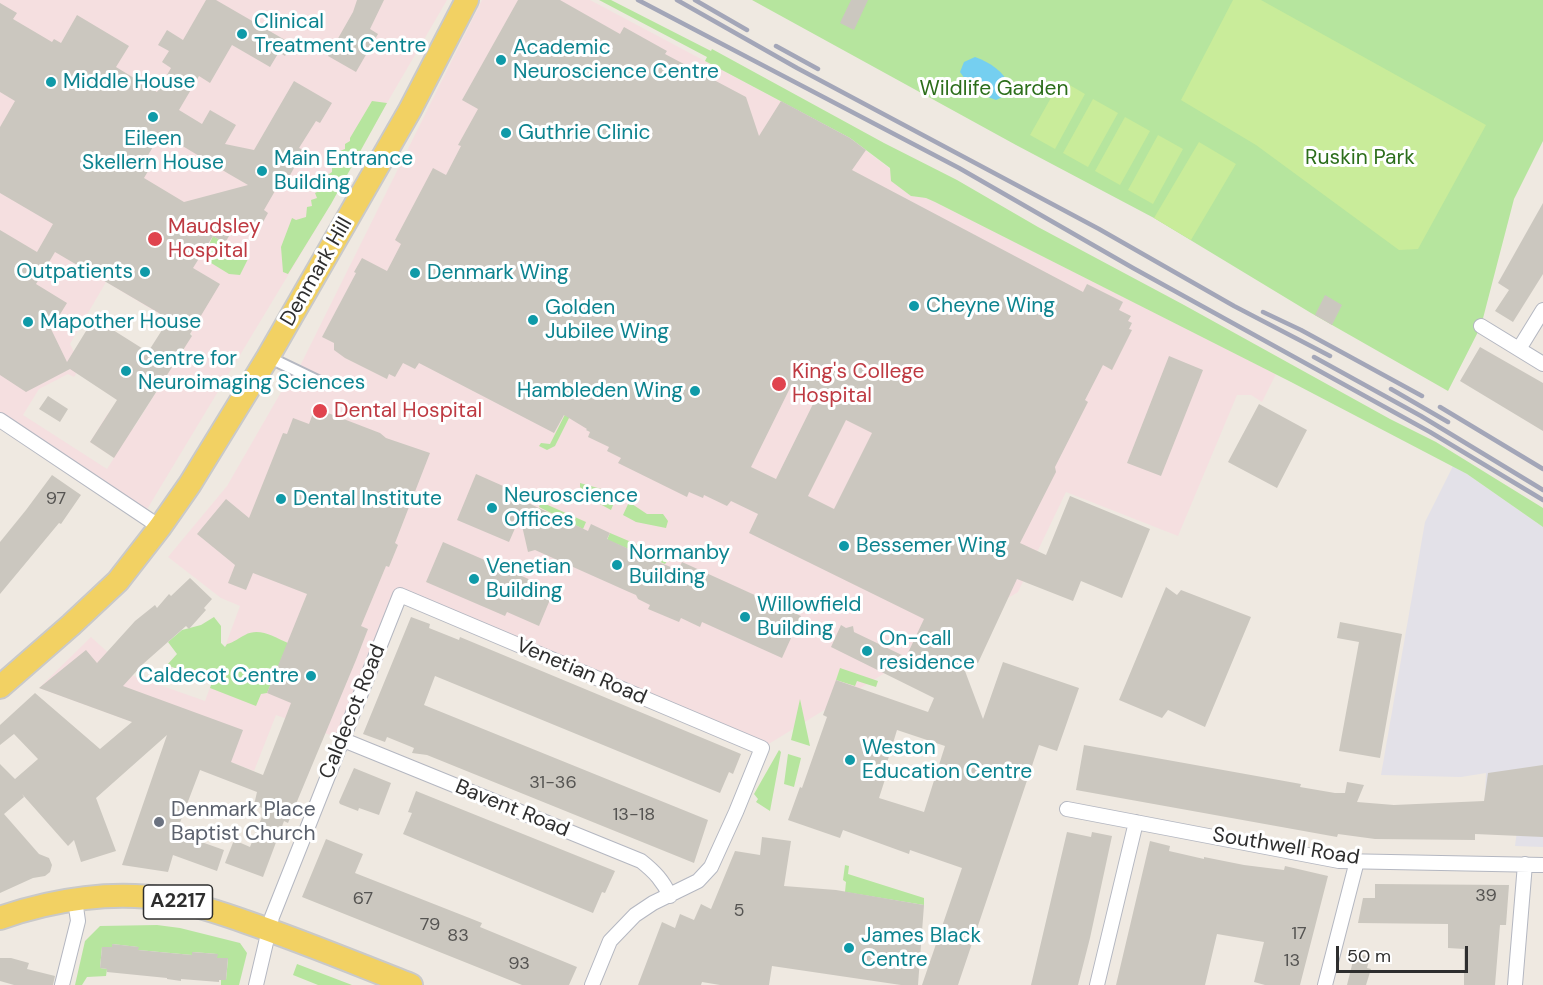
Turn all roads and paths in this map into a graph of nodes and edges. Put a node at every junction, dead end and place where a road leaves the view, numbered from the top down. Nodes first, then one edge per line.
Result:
1 (467, 0) edge
2 (1543, 310) edge
3 (1481, 326) dead end
4 (1519, 349) junction
5 (268, 357) junction
6 (1543, 363) edge
7 (324, 384) dead end
8 (0, 420) edge
9 (160, 527) junction
10 (400, 595) joint
11 (0, 687) edge
12 (341, 739) junction
13 (1067, 809) dead end
14 (1136, 822) junction
15 (1357, 861) junction
16 (1525, 864) junction
17 (1543, 865) edge
18 (670, 896) junction
19 (75, 900) junction
20 (0, 918) edge
21 (270, 930) junction
22 (62, 985) edge
23 (256, 985) edge
24 (411, 985) edge
25 (592, 985) edge
26 (1097, 985) edge
27 (1325, 985) edge
28 (1515, 985) edge

1 - 5 main road, Denmark Hill
2 - 4 street
3 - 4 street
4 - 6 street
5 - 7 street
5 - 9 main road, Denmark Hill
8 - 9 street
9 - 11 main road, Denmark Hill
10 - 12 street, Caldecot Road
10 - 18 street, Venetian Road
12 - 18 street, Bavent Road
12 - 21 street, Caldecot Road
13 - 14 street, Southwell Road
14 - 15 street, Southwell Road
14 - 26 street
15 - 16 street, Southwell Road
15 - 27 street
16 - 17 street, Southwell Road
16 - 28 street
18 - 25 street
19 - 20 main road, A2217
19 - 21 main road, A2217
19 - 22 street
21 - 23 street, Caldecot Road
21 - 24 main road, A2217

